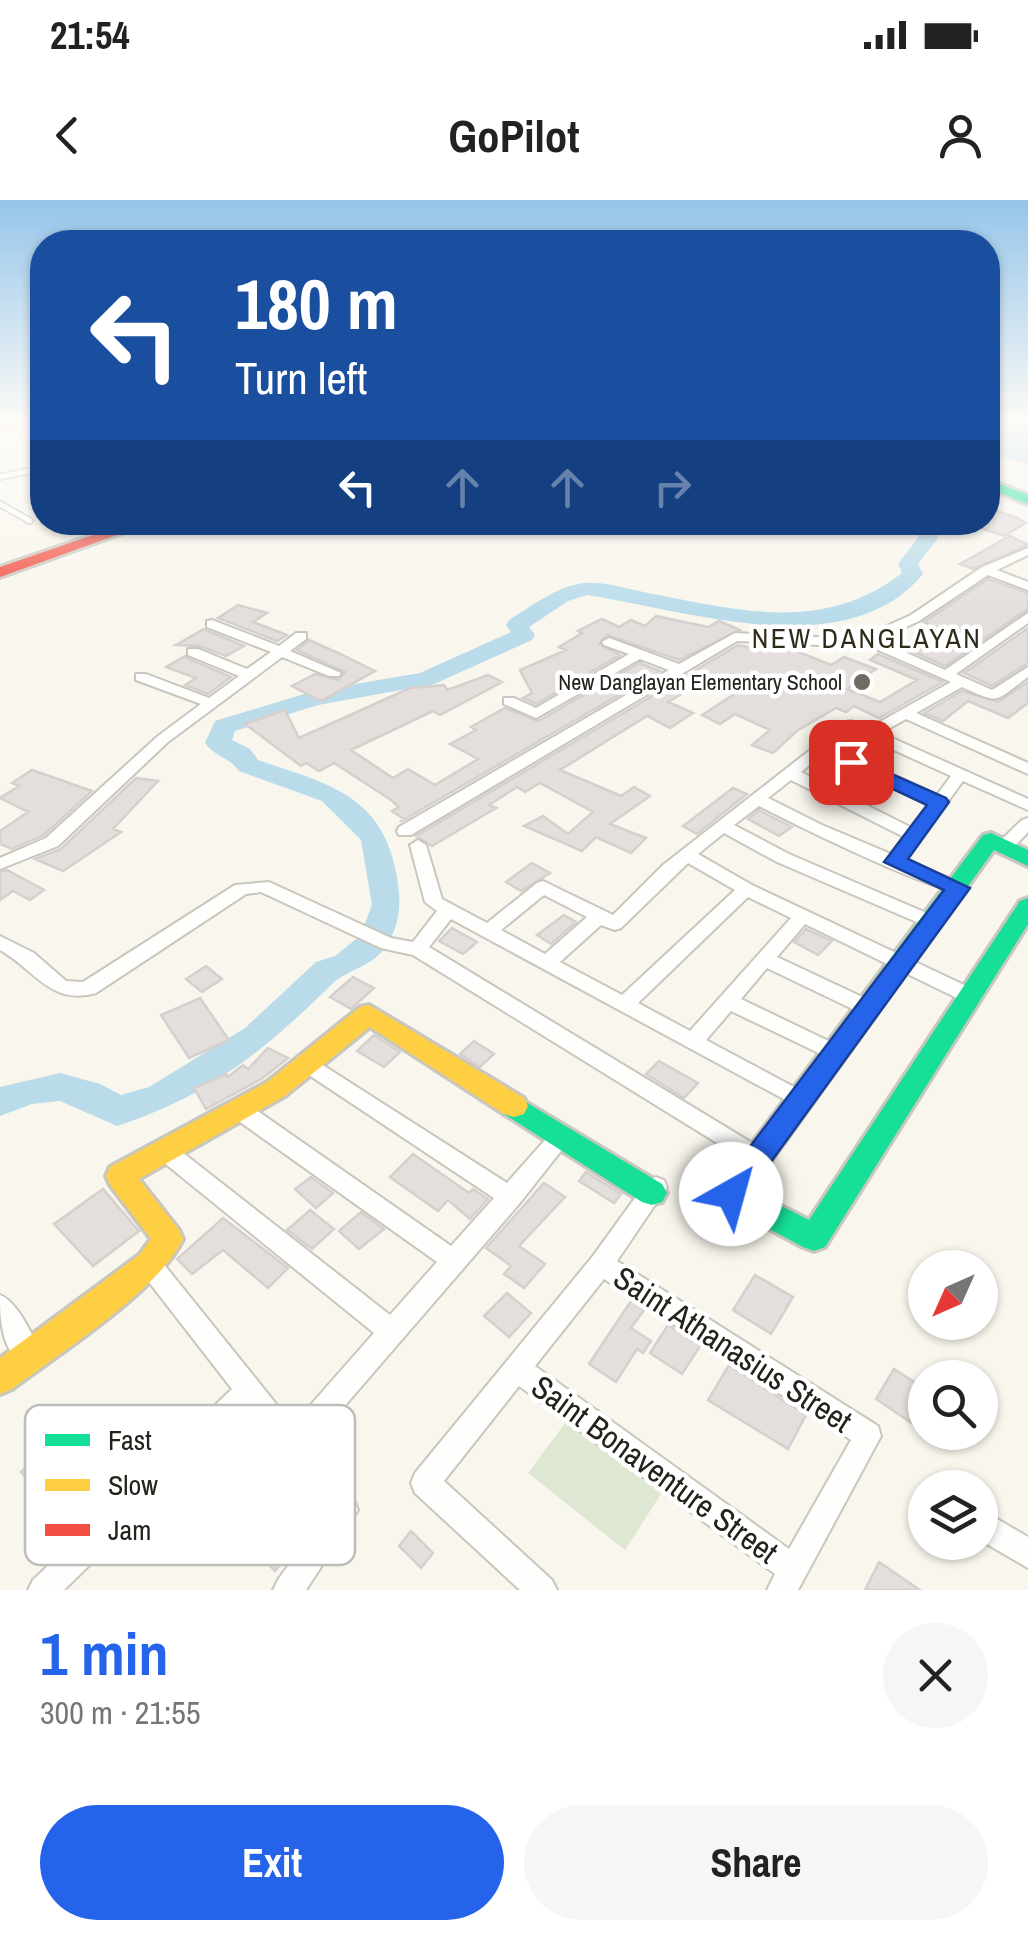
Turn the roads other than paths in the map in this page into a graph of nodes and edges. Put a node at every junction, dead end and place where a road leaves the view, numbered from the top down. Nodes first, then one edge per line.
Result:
1 (1000, 488) edge
2 (1028, 500) edge
3 (0, 504) edge
4 (30, 521) dead end
5 (106, 535) edge
6 (1028, 551) edge
7 (2, 569) edge
8 (986, 570) junction
9 (1028, 586) edge
10 (1028, 617) edge
11 (212, 624) dead end
12 (301, 636) dead end
13 (867, 640) junction
14 (609, 642) dead end
15 (279, 650) junction
16 (194, 652) dead end
17 (639, 654) junction
18 (681, 670) junction
19 (1028, 671) edge
20 (334, 673) dead end
21 (249, 675) junction
22 (946, 675) junction
23 (142, 677) dead end
24 (961, 682) junction
25 (509, 700) dead end
26 (214, 704) junction
27 (536, 714) junction
28 (907, 714) junction
29 (574, 732) junction
30 (870, 733) junction
31 (1028, 746) edge
32 (822, 748) junction
33 (1011, 762) junction
34 (1028, 769) edge
35 (790, 773) junction
36 (960, 774) junction
37 (758, 799) junction
38 (939, 802) junction
39 (1028, 805) edge
40 (1028, 823) edge
41 (723, 826) junction
42 (913, 835) junction
43 (1004, 847) junction
44 (689, 856) junction
45 (1028, 859) edge
46 (894, 862) junction
47 (0, 864) edge
48 (958, 888) junction
49 (746, 889) junction
50 (1028, 906) edge
51 (447, 910) junction
52 (600, 916) junction
53 (802, 916) junction
54 (932, 922) junction
55 (490, 930) junction
56 (0, 942) edge
57 (418, 949) junction
58 (763, 958) junction
59 (547, 963) junction
60 (903, 964) junction
61 (972, 997) junction
62 (726, 1000) junction
63 (626, 1004) junction
64 (868, 1008) junction
65 (693, 1041) junction
66 (836, 1053) junction
67 (307, 1062) junction
68 (802, 1100) junction
69 (241, 1111) junction
70 (562, 1137) junction
71 (165, 1151) junction
72 (758, 1158) junction
73 (655, 1188) joint
74 (511, 1197) junction
75 (454, 1261) junction
76 (600, 1264) junction
77 (150, 1265) junction
78 (0, 1306) edge
79 (390, 1331) junction
80 (28, 1354) junction
81 (517, 1369) junction
82 (0, 1378) edge
83 (250, 1388) junction
84 (233, 1405) edge
85 (263, 1405) edge
86 (327, 1405) edge
87 (998, 1535) edge
88 (1028, 1554) edge
89 (69, 1565) edge
90 (306, 1565) edge
91 (788, 1580) edge
92 (43, 1590) edge
93 (288, 1590) edge
94 (542, 1590) edge

1 - 2 street
3 - 4 lane
5 - 7 street
6 - 8 street
8 - 9 street
8 - 13 street
10 - 22 street
11 - 15 street
12 - 15 street
13 - 18 street
13 - 22 street
14 - 17 street
15 - 20 street
15 - 21 street
16 - 21 street
17 - 18 street
17 - 27 street
18 - 29 street
19 - 24 street
21 - 26 street
22 - 24 street
23 - 26 street
24 - 28 street
25 - 27 street
26 - 47 street
27 - 29 street
28 - 30 street
28 - 33 street
29 - 51 street
30 - 32 street
30 - 36 street
31 - 33 street
32 - 35 street
32 - 38 street
33 - 34 street
35 - 37 street
35 - 42 street
36 - 38 street
36 - 39 street
37 - 41 street
37 - 46 street
38 - 42 street
40 - 43 street
41 - 44 street
41 - 54 street
42 - 46 street
43 - 45 street
43 - 48 street
44 - 49 street
44 - 52 street
46 - 48 street
48 - 54 street
49 - 53 street
49 - 63 street
50 - 61 street
51 - 55 street
51 - 57 street
52 - 55 street
52 - 59 street
53 - 58 street
53 - 60 street
54 - 60 street
55 - 59 street
56 - 57 street
57 - 72 street
58 - 62 street
58 - 64 street
59 - 63 street
60 - 61 street
60 - 64 street
61 - 72 street
62 - 65 street
62 - 66 street
63 - 65 street
64 - 66 street
65 - 68 street
66 - 68 street
67 - 69 street
67 - 70 street
67 - 74 street
68 - 72 street
69 - 71 street
69 - 75 street
70 - 73 street
70 - 74 street
71 - 77 street
71 - 79 street
73 - 76 street
74 - 75 street
75 - 79 street
76 - 81 street
76 - 91 street, Saint Athanasius Street
77 - 80 street
77 - 83 street
78 - 80 street
79 - 86 street
80 - 82 street
81 - 91 street, Saint Bonaventure Street
81 - 94 street
83 - 84 street
83 - 85 street
87 - 88 street
89 - 92 street
90 - 93 street

